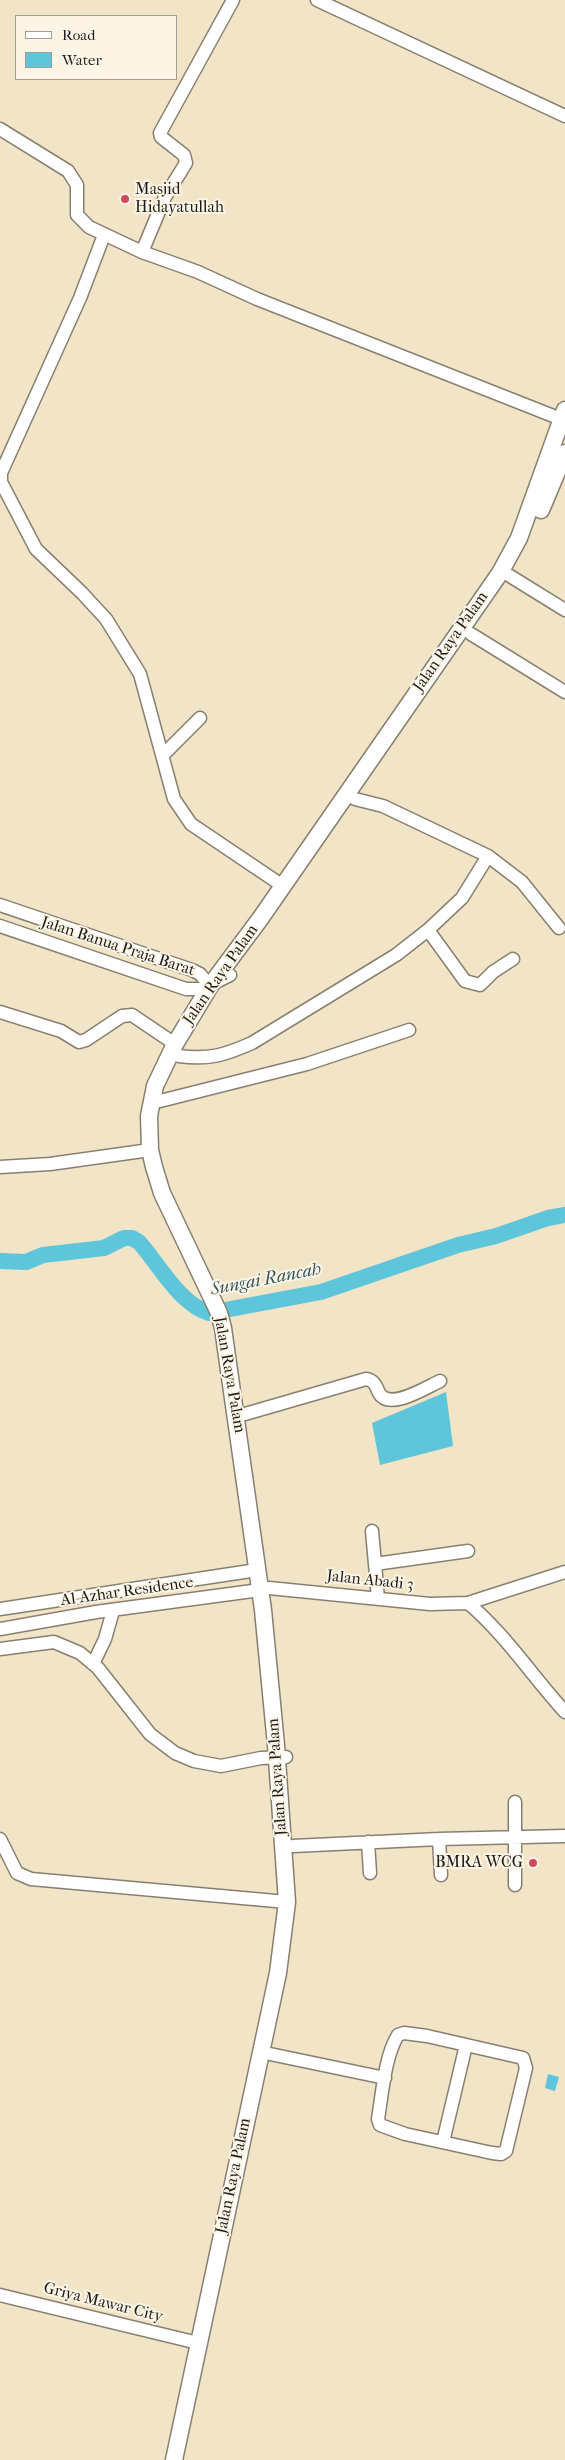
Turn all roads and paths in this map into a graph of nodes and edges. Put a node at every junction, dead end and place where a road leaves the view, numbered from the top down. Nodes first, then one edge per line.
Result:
1 (233, 0) edge
2 (317, 0) edge
3 (565, 116) edge
4 (0, 129) edge
5 (104, 235) junction
6 (142, 252) junction
7 (563, 415) edge
8 (565, 453) edge
9 (561, 473) edge
10 (510, 576) junction
11 (565, 610) edge
12 (471, 634) junction
13 (431, 680) junction
14 (565, 692) edge
15 (200, 718) dead end
16 (163, 755) junction
17 (355, 799) junction
18 (488, 856) junction
19 (283, 886) junction
20 (0, 905) edge
21 (0, 926) edge
22 (559, 928) dead end
23 (428, 930) junction
24 (513, 958) dead end
25 (229, 968) junction
26 (192, 970) junction
27 (210, 986) junction
28 (186, 989) junction
29 (201, 1008) junction
30 (0, 1012) edge
31 (409, 1030) dead end
32 (177, 1050) junction
33 (160, 1101) junction
34 (150, 1150) junction
35 (0, 1167) edge
36 (219, 1304) junction
37 (440, 1381) dead end
38 (246, 1414) junction
39 (252, 1499) junction
40 (372, 1532) dead end
41 (468, 1551) dead end
42 (375, 1564) junction
43 (257, 1570) junction
44 (562, 1576) edge
45 (264, 1589) junction
46 (378, 1599) junction
47 (468, 1603) junction
48 (0, 1609) edge
49 (113, 1611) junction
50 (0, 1629) edge
51 (0, 1649) edge
52 (93, 1664) junction
53 (565, 1712) edge
54 (281, 1758) junction
55 (515, 1802) dead end
56 (514, 1836) junction
57 (565, 1836) edge
58 (0, 1839) edge
59 (439, 1839) junction
60 (368, 1842) junction
61 (293, 1846) junction
62 (370, 1873) dead end
63 (441, 1876) dead end
64 (515, 1885) dead end
65 (287, 1902) junction
66 (466, 2045) junction
67 (270, 2054) junction
68 (385, 2078) junction
69 (443, 2142) junction
70 (0, 2295) edge
71 (198, 2343) junction
72 (174, 2460) edge
73 (182, 2460) edge

1 - 6 street
2 - 3 street
4 - 5 street
5 - 6 street
5 - 16 street
6 - 7 street
7 - 13 main road, Jalan Raya Palam
8 - 9 main road, Jalan Raya Palam
9 - 10 main road, Jalan Raya Palam
10 - 11 street
10 - 12 main road, Jalan Raya Palam
12 - 13 main road, Jalan Raya Palam
12 - 14 street
13 - 17 main road, Jalan Raya Palam
13 - 19 main road, Jalan Raya Palam
15 - 16 street
16 - 19 street
17 - 18 street
17 - 25 main road, Jalan Raya Palam
18 - 22 street
18 - 23 street
19 - 25 main road, Jalan Raya Palam
20 - 26 street, Jalan Banua Praja Barat
21 - 28 street, Jalan Banua Praja Barat
23 - 24 street
23 - 32 street
25 - 26 street
25 - 27 main road, Jalan Raya Palam
25 - 29 main road, Jalan Raya Palam
26 - 27 street, Jalan Banua Praja Barat
27 - 28 street, Jalan Banua Praja Barat
27 - 29 main road, Jalan Raya Palam
28 - 29 street
29 - 32 main road, Jalan Raya Palam
30 - 32 street
31 - 33 street
32 - 33 main road, Jalan Raya Palam
32 - 34 main road, Jalan Raya Palam
33 - 36 main road, Jalan Raya Palam
34 - 35 street
34 - 36 main road, Jalan Raya Palam
36 - 38 main road, Jalan Raya Palam
36 - 39 main road, Jalan Raya Palam
37 - 38 street
38 - 39 main road, Jalan Raya Palam
39 - 43 main road, Jalan Raya Palam
39 - 45 main road, Jalan Raya Palam
40 - 42 street
41 - 42 street
42 - 46 street
43 - 45 main road, Jalan Raya Palam
43 - 48 street, Al-Azhar Residence
44 - 47 street, Jalan Abadi 3
45 - 46 street, Jalan Abadi 3
45 - 49 street, Al-Azhar Residence
45 - 54 main road, Jalan Raya Palam
46 - 47 street, Jalan Abadi 3
47 - 53 street
49 - 50 street, Al-Azhar Residence
49 - 52 street
51 - 52 street
52 - 54 street
54 - 61 main road, Jalan Raya Palam
54 - 65 main road, Jalan Raya Palam
55 - 56 street
56 - 57 street
56 - 59 street
56 - 64 street
58 - 65 street
59 - 60 street
59 - 63 street
60 - 61 street
60 - 62 street
61 - 67 main road, Jalan Raya Palam
65 - 71 main road, Jalan Raya Palam
66 - 68 street
66 - 69 street
66 - 69 street
67 - 68 street
67 - 73 main road, Jalan Raya Palam
68 - 69 street
70 - 71 street, Griya Mawar City
71 - 72 main road, Jalan Raya Palam

